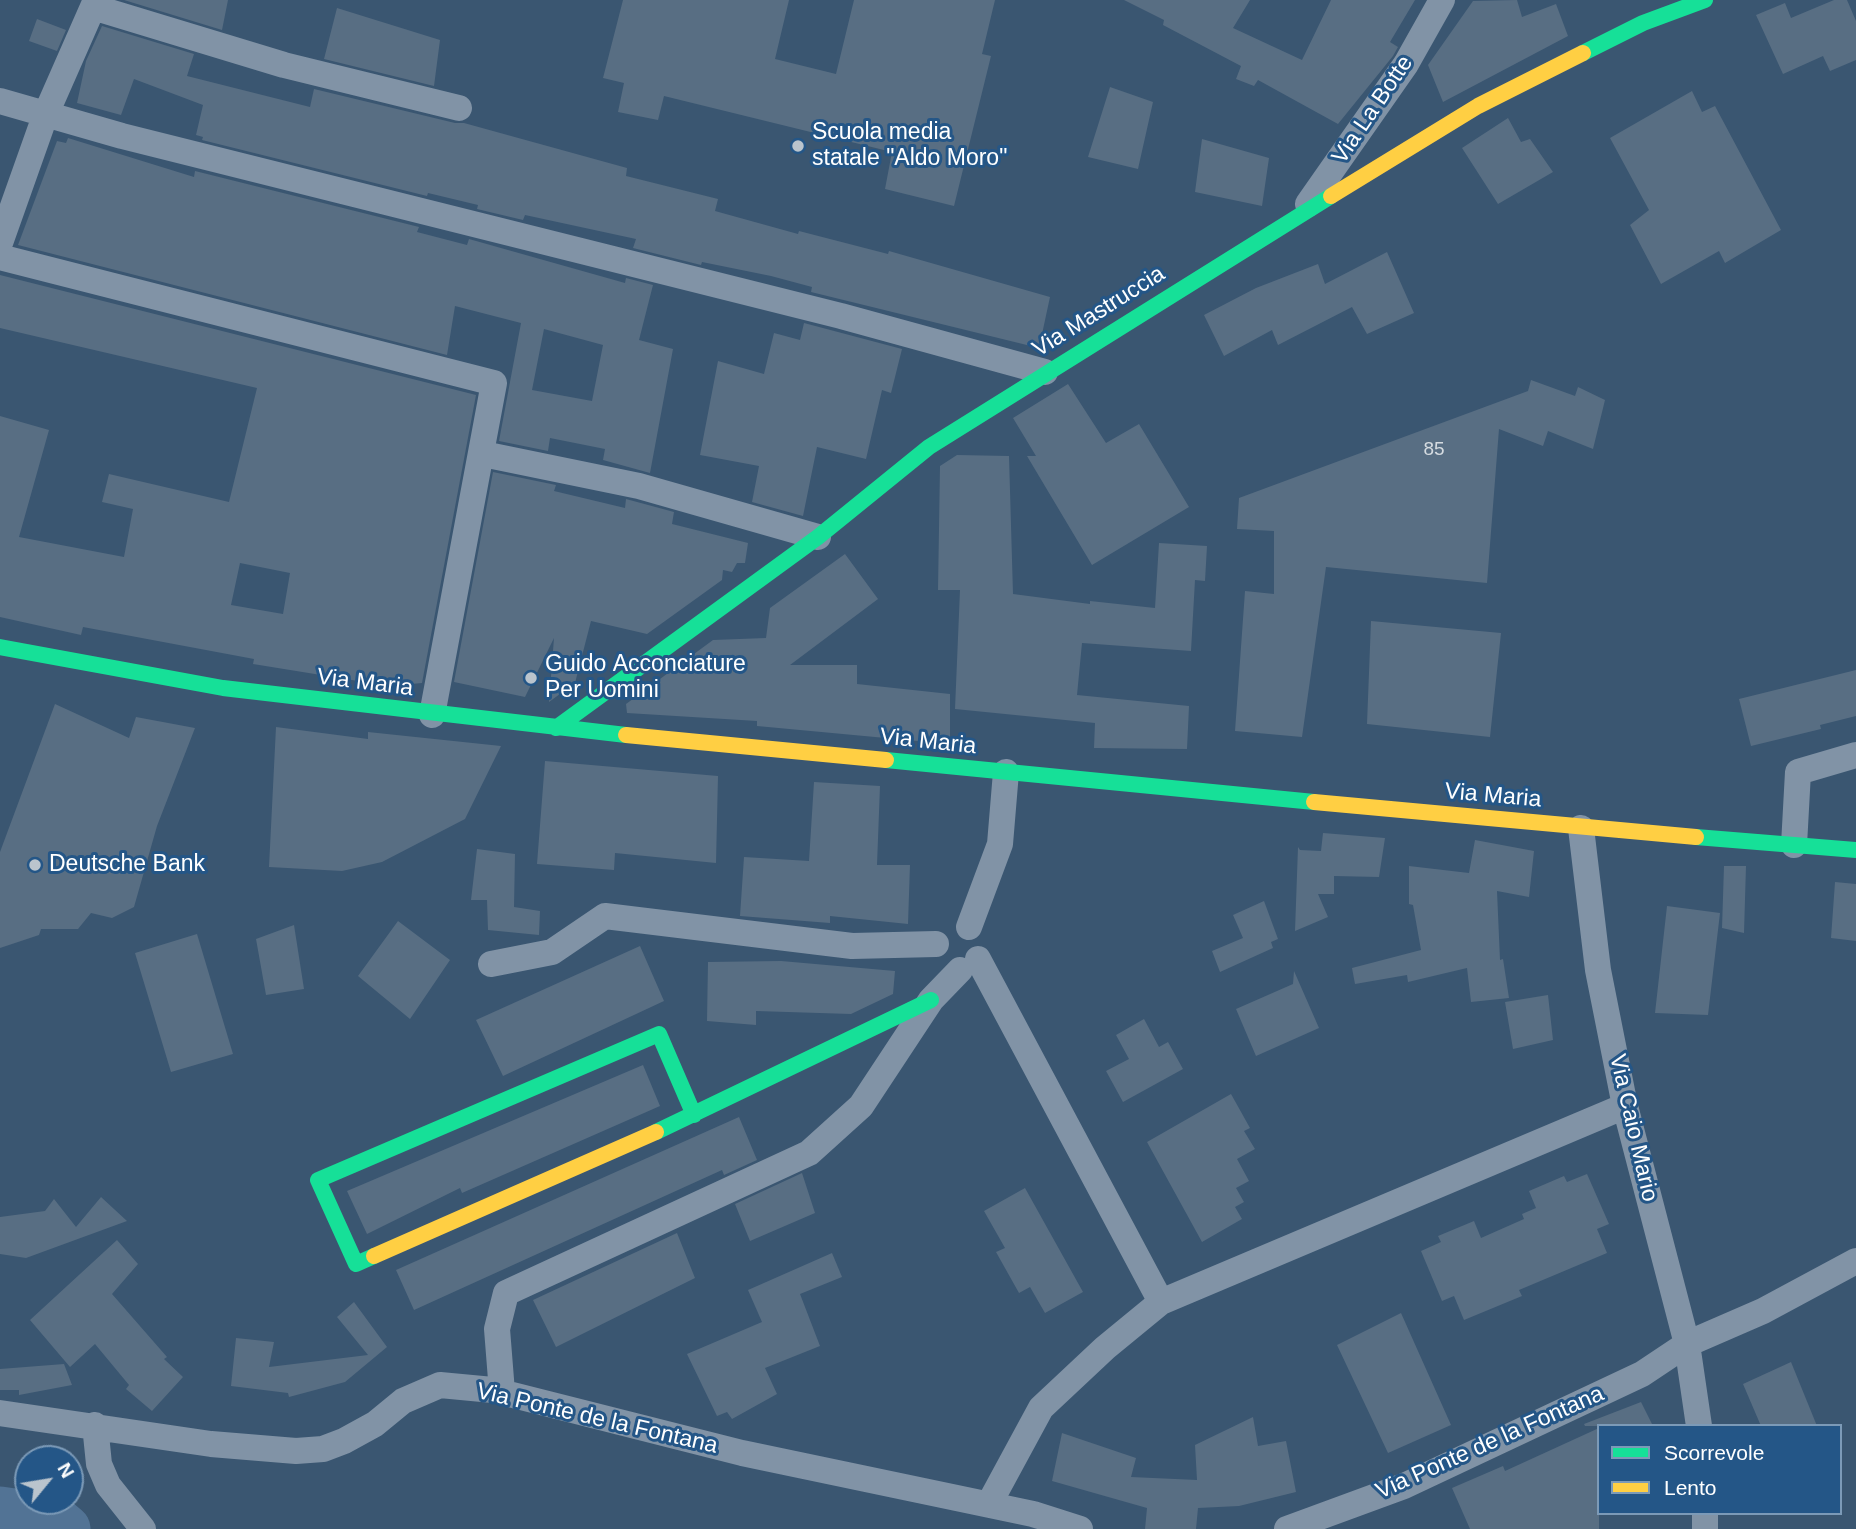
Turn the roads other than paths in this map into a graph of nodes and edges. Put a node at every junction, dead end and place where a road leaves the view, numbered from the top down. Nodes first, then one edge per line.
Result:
1 (1442, 0) edge
2 (1705, 0) edge
3 (95, 4) edge
4 (0, 101) edge
5 (459, 108) dead end
6 (45, 116) junction
7 (1299, 217) junction
8 (0, 243) edge
9 (0, 257) edge
10 (1045, 372) junction
11 (483, 454) junction
12 (818, 537) junction
13 (0, 647) edge
14 (432, 715) junction
15 (556, 728) junction
16 (1856, 755) edge
17 (1006, 772) junction
18 (1581, 828) junction
19 (1794, 845) junction
20 (1856, 850) edge
21 (969, 927) junction
22 (936, 944) junction
23 (491, 964) dead end
24 (969, 965) junction
25 (931, 1000) junction
26 (1625, 1106) junction
27 (694, 1115) junction
28 (1856, 1261) edge
29 (1161, 1302) junction
30 (1687, 1344) junction
31 (502, 1392) junction
32 (0, 1413) edge
33 (1699, 1424) edge
34 (95, 1425) junction
35 (989, 1504) junction
36 (143, 1529) edge
37 (1080, 1529) edge
38 (1287, 1529) edge

1 - 7 street, Via La Botte
2 - 7 street, Via Mastruccia
3 - 5 street
3 - 6 street
4 - 6 street
6 - 8 street
6 - 10 street
7 - 10 street, Via Mastruccia
9 - 11 street
10 - 12 street, Via Mastruccia
11 - 12 street
11 - 14 street
12 - 15 street, Via Mastruccia
13 - 14 street, Via Maria
14 - 15 street, Via Maria
15 - 17 street, Via Maria
16 - 19 street
17 - 18 street, Via Maria
17 - 21 street
18 - 19 street, Via Maria
18 - 26 street, Via Caio Mario
19 - 20 street, Via Maria
21 - 22 street
21 - 24 street
22 - 23 street
22 - 24 street
24 - 25 street
24 - 29 street
25 - 27 street
25 - 31 street
26 - 29 street
26 - 30 street, Via Caio Mario
27 - 27 street
28 - 30 street, Via Ponte de la Fontana
29 - 35 street
30 - 33 street, Via Caio Mario
30 - 38 street, Via Ponte de la Fontana
31 - 34 street, Via Ponte de la Fontana
31 - 35 street, Via Ponte de la Fontana
32 - 34 street, Via Ponte de la Fontana
34 - 36 street
35 - 37 street, Via Ponte de la Fontana

